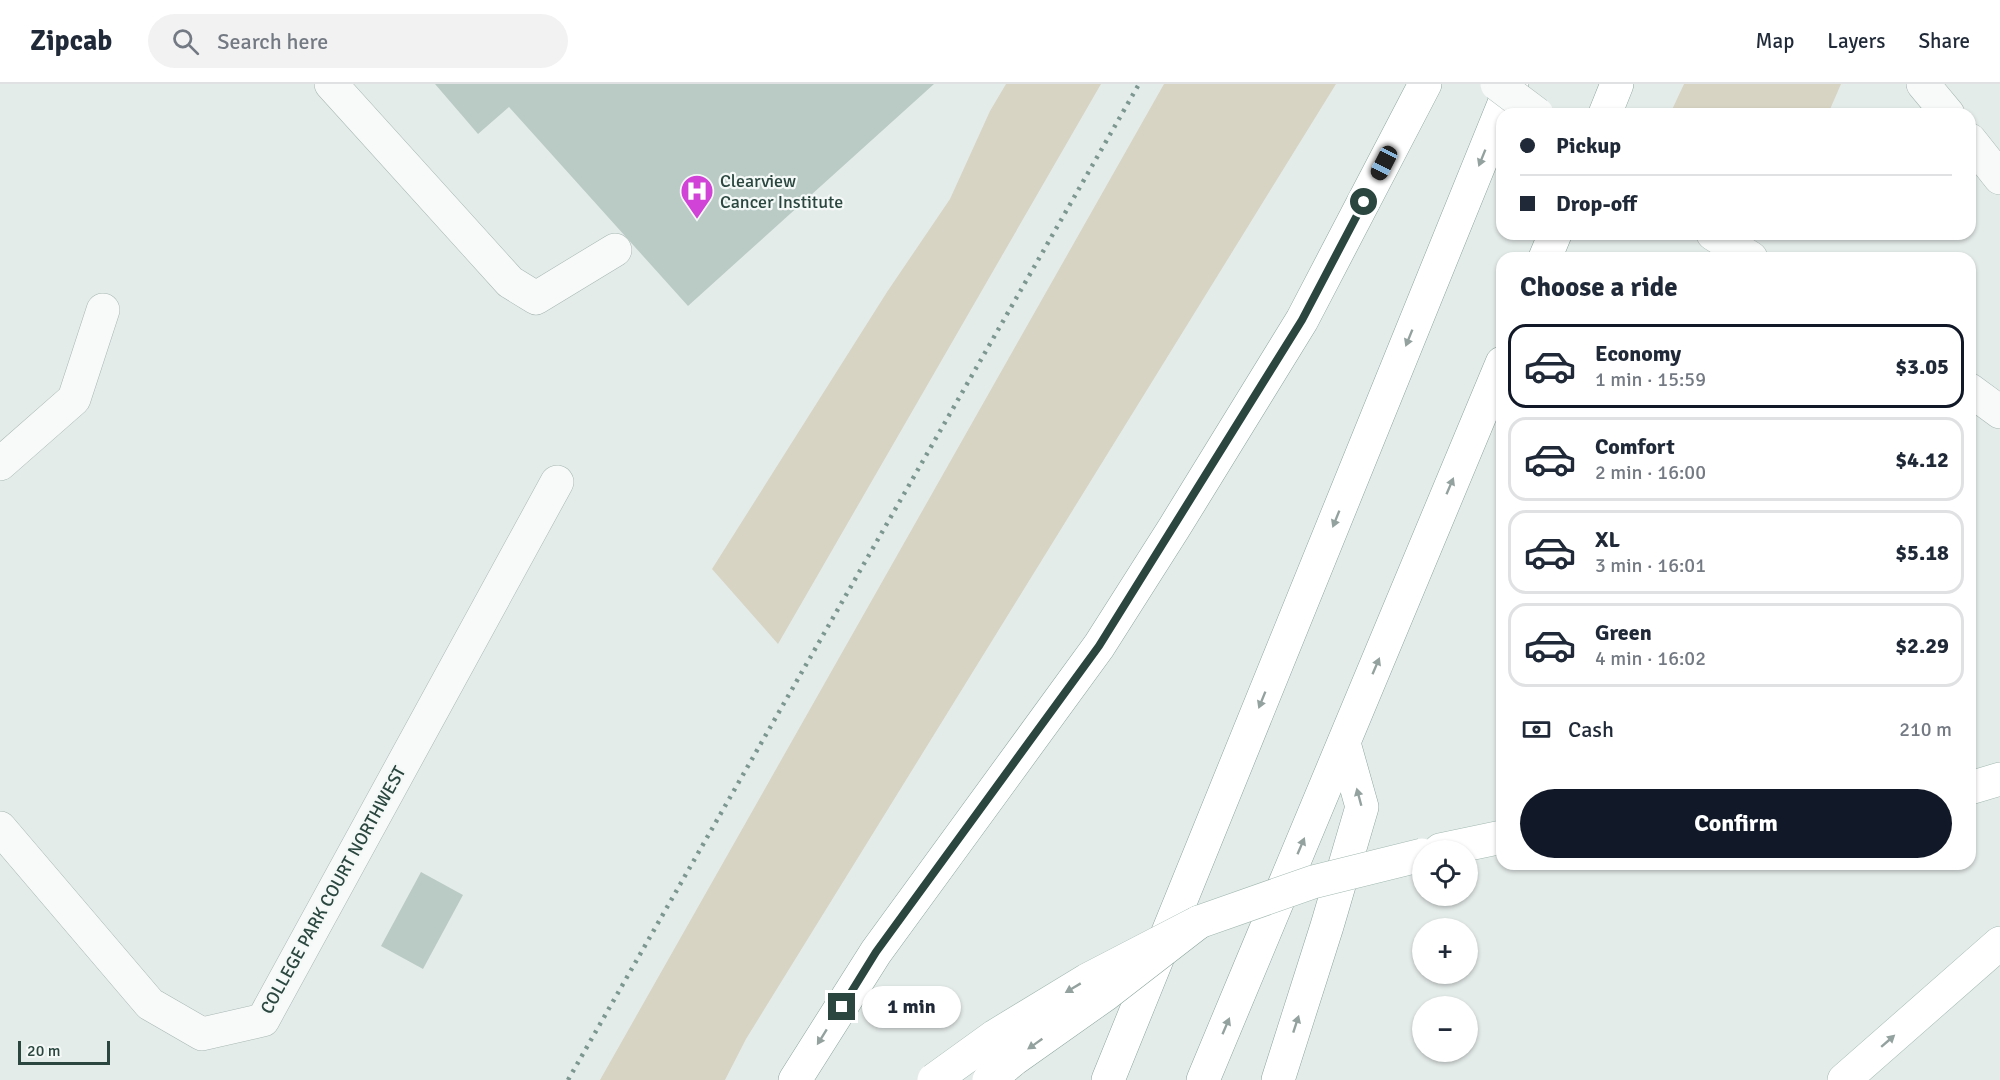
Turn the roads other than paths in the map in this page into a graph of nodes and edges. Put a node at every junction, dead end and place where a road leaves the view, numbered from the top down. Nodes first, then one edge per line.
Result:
1 (331, 84) edge
2 (1425, 84) edge
3 (1497, 84) edge
4 (1512, 84) edge
5 (1617, 84) edge
6 (1923, 84) edge
7 (1502, 108) edge
8 (1529, 108) edge
9 (1607, 108) edge
10 (1943, 108) edge
11 (1496, 123) edge
12 (1722, 240) edge
13 (615, 250) dead end
14 (1742, 252) edge
15 (103, 310) dead end
16 (1496, 377) edge
17 (1976, 394) edge
18 (2000, 411) edge
19 (0, 464) edge
20 (557, 482) dead end
21 (1344, 743) junction
22 (2000, 779) edge
23 (1976, 786) edge
24 (0, 828) edge
25 (1496, 838) edge
26 (1478, 842) edge
27 (1412, 857) edge
28 (1199, 922) junction
29 (2000, 943) edge
30 (795, 1080) edge
31 (934, 1080) edge
32 (989, 1080) edge
33 (1108, 1080) edge
34 (1203, 1080) edge
35 (1278, 1080) edge
36 (1844, 1080) edge

1 - 13 street
2 -> 30 main road
3 - 8 street, bridge
4 -> 7 main road
5 - 9 main road
6 - 10 street
11 -> 33 main road
12 - 14 street
15 - 19 street
21 -> 16 main road
17 - 18 street
20 - 24 street, COLLEGE PARK COURT NORTHWEST
34 -> 21 main road
35 -> 21 main road
22 - 23 main road
25 - 26 main road
27 - 28 main road, bridge
28 -> 31 main road, bridge
28 -> 32 main road, bridge
36 -> 29 main road

